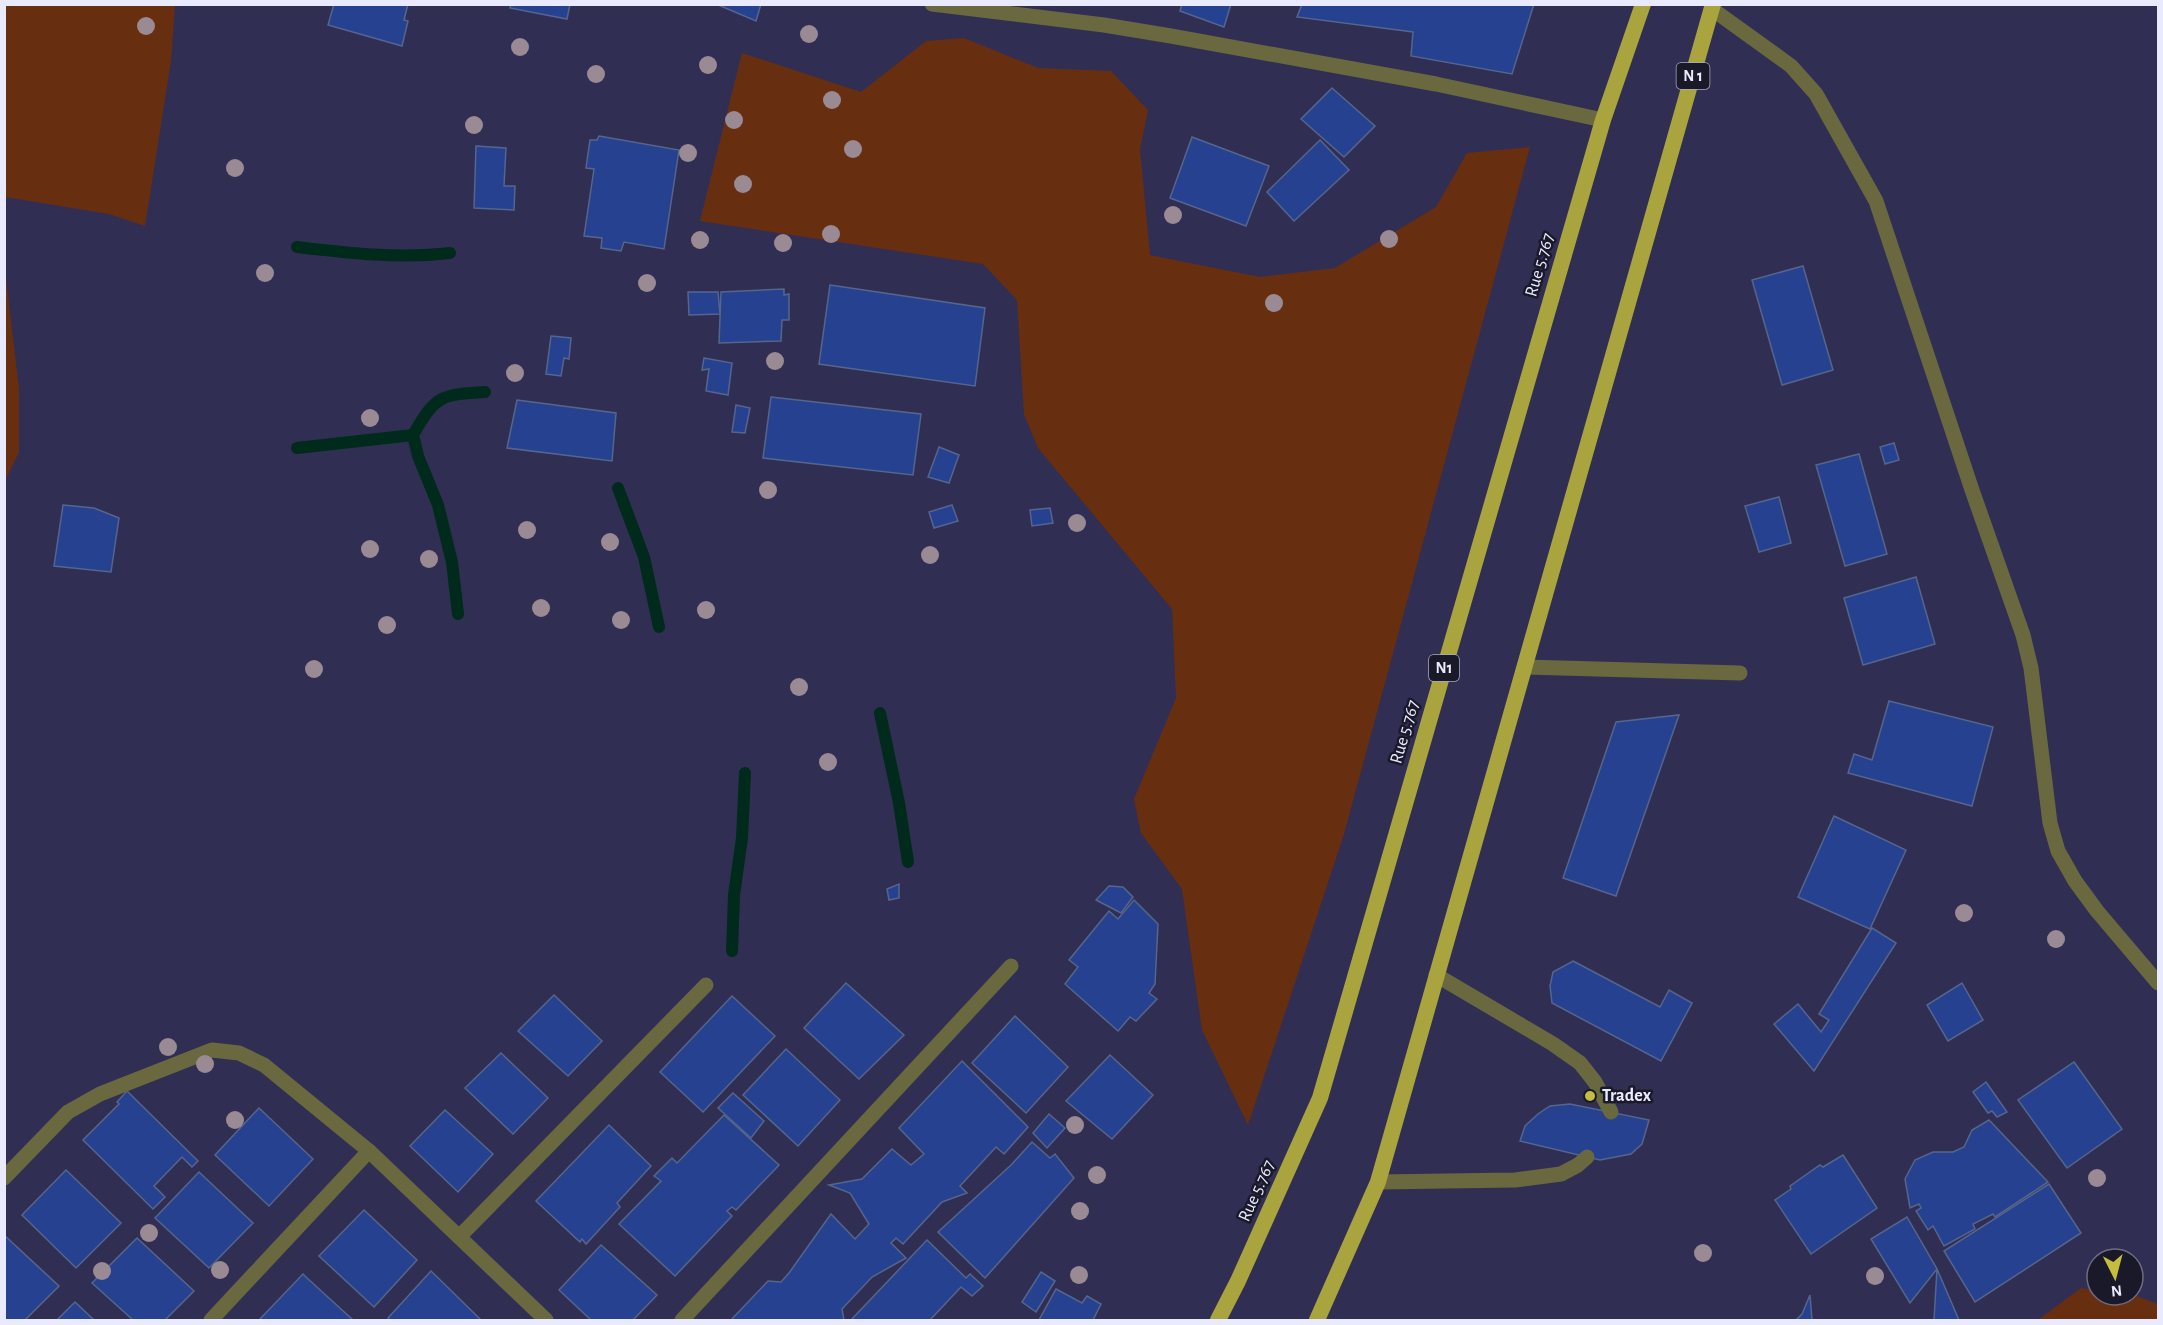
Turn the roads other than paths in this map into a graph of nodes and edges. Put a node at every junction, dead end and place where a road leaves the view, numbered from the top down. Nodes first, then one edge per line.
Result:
1 (932, 4) edge
2 (1643, 4) edge
3 (1713, 7) edge
4 (1603, 120) junction
5 (1525, 667) junction
6 (1740, 673) dead end
7 (1011, 966) dead end
8 (1436, 975) junction
9 (2158, 983) edge
10 (706, 985) dead end
11 (1611, 1112) dead end
12 (369, 1151) junction
13 (1587, 1157) dead end
14 (4, 1178) edge
15 (1378, 1182) junction
16 (459, 1237) junction
17 (542, 1319) edge
18 (210, 1320) edge
19 (682, 1320) edge
20 (1218, 1320) edge
21 (1317, 1320) edge

1 - 4 street
2 - 4 highway, Rue 5.767 / N1
3 - 5 highway, N 1
3 - 9 street
4 - 20 highway, Rue 5.767 / N1
5 - 6 street
5 - 8 highway
7 - 19 street
8 - 11 street
8 - 15 highway
10 - 16 street
12 - 14 street
12 - 16 street
12 - 18 street
13 - 15 street
15 - 21 highway
16 - 17 street

